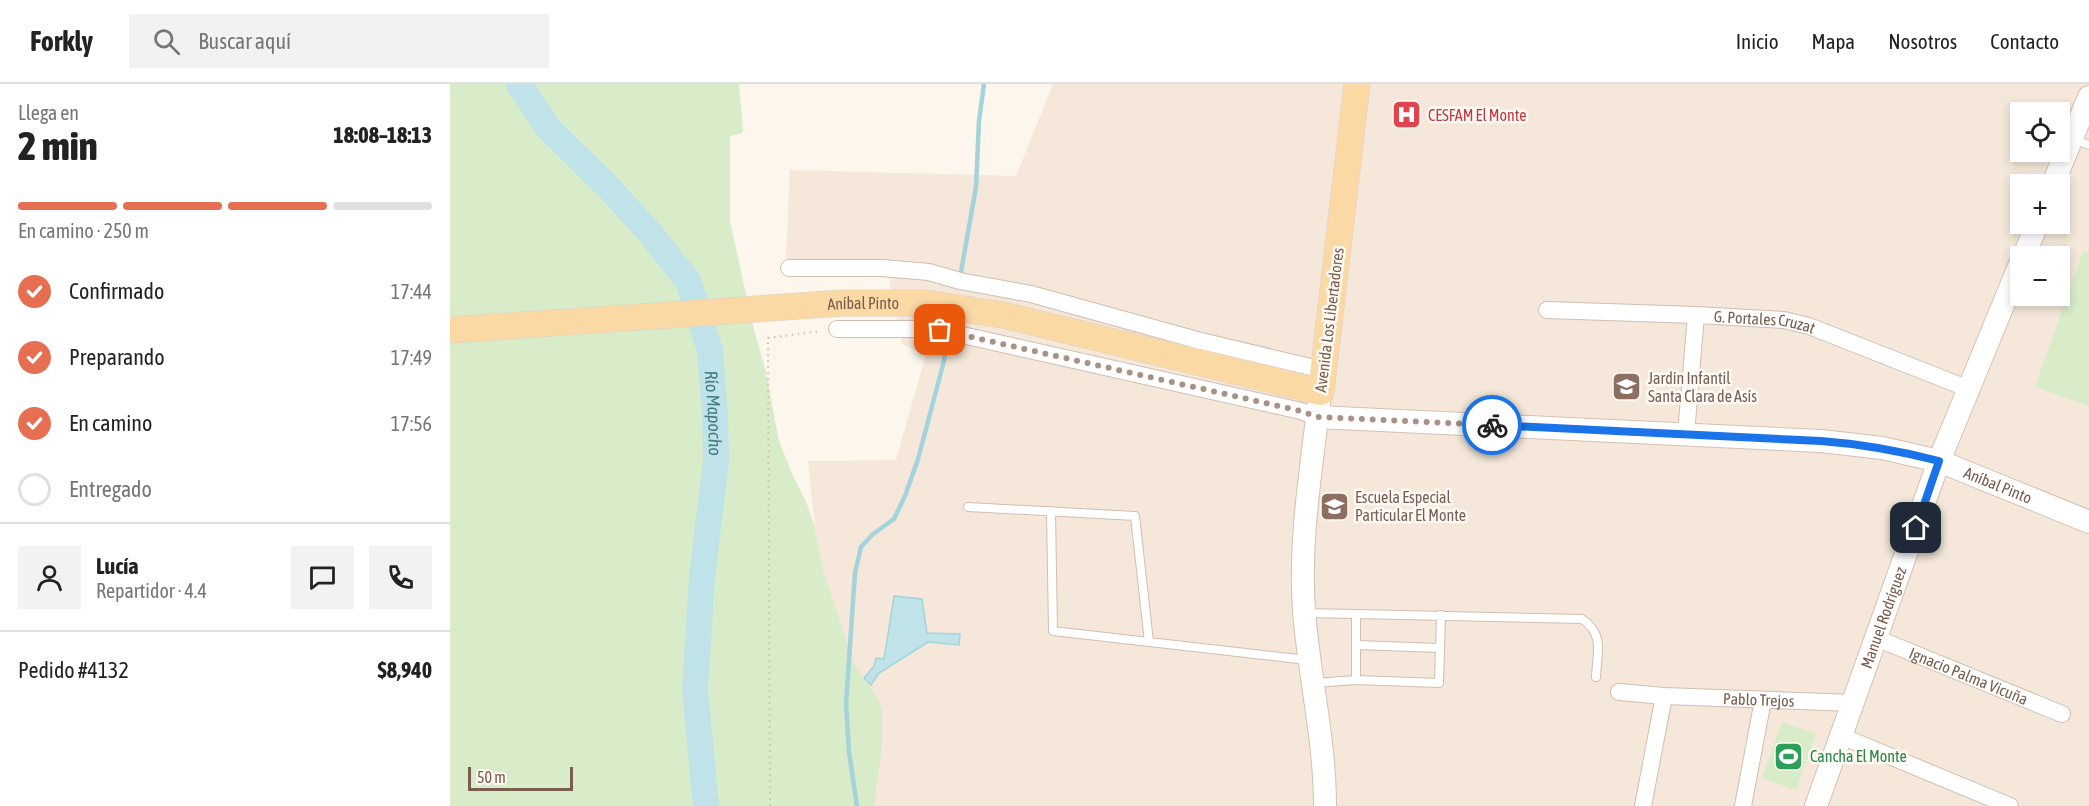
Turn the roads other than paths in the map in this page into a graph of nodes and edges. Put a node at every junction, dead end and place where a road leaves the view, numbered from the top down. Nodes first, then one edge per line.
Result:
1 (1357, 84) edge
2 (2089, 97) edge
3 (2081, 142) edge
4 (2060, 174) edge
5 (789, 268) dead end
6 (2010, 289) edge
7 (1547, 310) dead end
8 (1696, 315) junction
9 (837, 329) road end
10 (450, 330) edge
11 (1280, 360) junction
12 (1970, 389) junction
13 (1316, 392) junction
14 (1686, 434) junction
15 (1939, 461) junction
16 (968, 507) dead end
17 (1051, 511) junction
18 (2089, 522) edge
19 (1304, 613) junction
20 (1356, 614) junction
21 (1441, 615) junction
22 (1876, 638) junction
23 (1149, 642) junction
24 (1356, 645) junction
25 (1440, 648) junction
26 (1312, 672) junction
27 (1596, 677) dead end
28 (1356, 680) junction
29 (1619, 692) dead end
30 (1664, 696) junction
31 (1764, 700) junction
32 (1853, 703) junction
33 (2062, 714) dead end
34 (1841, 736) junction
35 (1325, 806) edge
36 (1643, 806) edge
37 (1743, 806) edge
38 (1816, 806) edge
39 (2010, 806) edge

1 - 13 main road, Avenida Los Libertadores
2 - 3 street
3 - 4 street
5 - 11 street, Aníbal Pinto
6 - 12 street, Manuel Rodríguez
7 - 8 street, G. Portales Cruzat
8 - 12 street, G. Portales Cruzat
8 - 14 street
9 - 13 street, Aníbal Pinto
10 - 13 main road, Aníbal Pinto
11 - 13 street
11 - 13 street, Aníbal Pinto
12 - 15 street, Manuel Rodríguez
13 - 14 street, Aníbal Pinto
13 - 19 street, Avenida Los Libertadores
14 - 15 street, Aníbal Pinto
15 - 18 street, Aníbal Pinto
15 - 22 street, Manuel Rodríguez
16 - 17 lane
17 - 23 lane
17 - 23 lane
19 - 20 lane
19 - 26 street, Avenida Los Libertadores
20 - 21 lane
20 - 24 lane
21 - 25 lane
21 - 27 lane
22 - 32 street, Manuel Rodríguez
22 - 33 street, Ignacio Palma Vicuña
23 - 26 lane
24 - 25 lane
24 - 28 lane
25 - 28 lane
26 - 28 lane
26 - 35 street, Avenida Los Libertadores
29 - 30 street, Pablo Trejos
30 - 31 street, Pablo Trejos
30 - 36 street
31 - 32 street, Pablo Trejos
31 - 37 street
32 - 34 street, Manuel Rodríguez
34 - 38 street, Manuel Rodríguez
34 - 39 street

